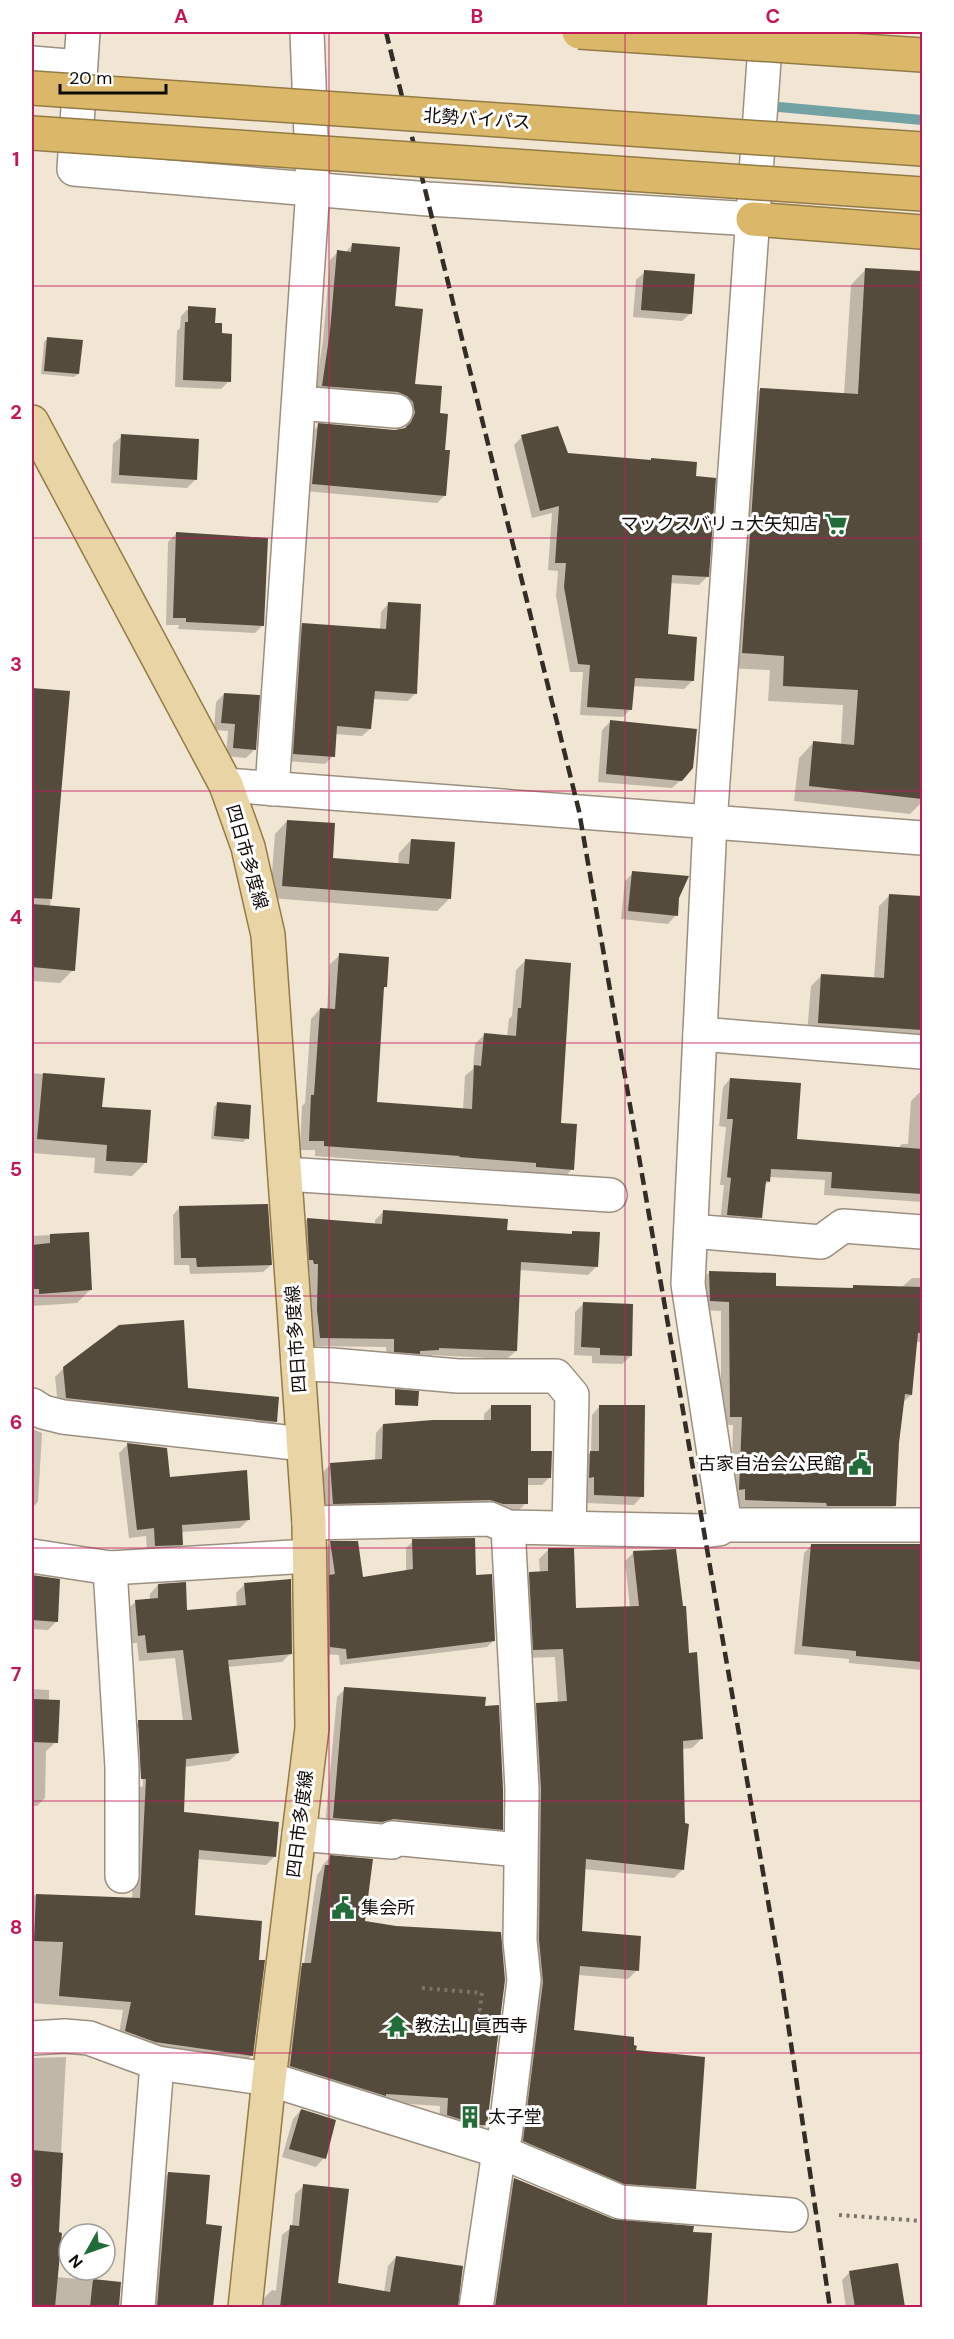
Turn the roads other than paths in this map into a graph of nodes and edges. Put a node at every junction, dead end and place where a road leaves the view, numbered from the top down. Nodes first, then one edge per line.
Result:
1 (83, 32) edge
2 (307, 32) edge
3 (579, 32) edge
4 (766, 32) edge
5 (922, 55) edge
6 (32, 63) edge
7 (80, 67) junction
8 (32, 88) edge
9 (32, 133) edge
10 (922, 149) edge
11 (313, 188) junction
12 (922, 194) edge
13 (753, 219) junction
14 (922, 232) edge
15 (299, 403) junction
16 (396, 411) dead end
17 (32, 422) edge
18 (226, 785) junction
19 (272, 789) junction
20 (710, 823) junction
21 (922, 838) edge
22 (700, 1034) junction
23 (922, 1052) edge
24 (285, 1174) junction
25 (610, 1195) dead end
26 (691, 1231) junction
27 (922, 1232) edge
28 (298, 1364) junction
29 (32, 1405) edge
30 (303, 1444) junction
31 (309, 1523) junction
32 (725, 1525) junction
33 (922, 1525) edge
34 (508, 1527) junction
35 (569, 1528) junction
36 (32, 1556) edge
37 (309, 1556) junction
38 (110, 1568) junction
39 (299, 1834) junction
40 (520, 1850) junction
41 (122, 1876) dead end
42 (32, 2038) edge
43 (158, 2063) junction
44 (269, 2079) junction
45 (499, 2151) junction
46 (791, 2215) dead end
47 (138, 2307) edge
48 (245, 2307) edge
49 (476, 2307) edge

1 - 7 street
2 - 11 street
3 - 5 highway, bridge
4 - 13 street
6 - 7 street
7 - 11 street
8 - 10 highway, 北勢バイパス, bridge
9 - 12 highway, bridge
11 - 13 street
11 - 15 street
13 - 14 highway
13 - 20 street
15 - 16 street
15 - 19 street
17 - 18 main road, 四日市多度線
18 - 19 street
18 - 24 main road, 四日市多度線
19 - 20 street
20 - 21 street
20 - 22 street
22 - 23 street
22 - 26 street
24 - 25 street
24 - 28 main road, 四日市多度線
26 - 27 street
26 - 32 street
28 - 30 main road, 四日市多度線
28 - 35 street
29 - 30 street
30 - 31 main road, 四日市多度線
31 - 34 street
31 - 37 main road, 四日市多度線
32 - 33 street
32 - 35 street
34 - 35 street
34 - 40 street
36 - 38 street
37 - 38 street
37 - 39 main road, 四日市多度線
38 - 41 street
39 - 40 street
39 - 44 main road, 四日市多度線
40 - 45 street
42 - 43 street
43 - 44 street
43 - 47 street
44 - 45 street
44 - 48 main road, 四日市多度線
45 - 46 street
45 - 49 street

